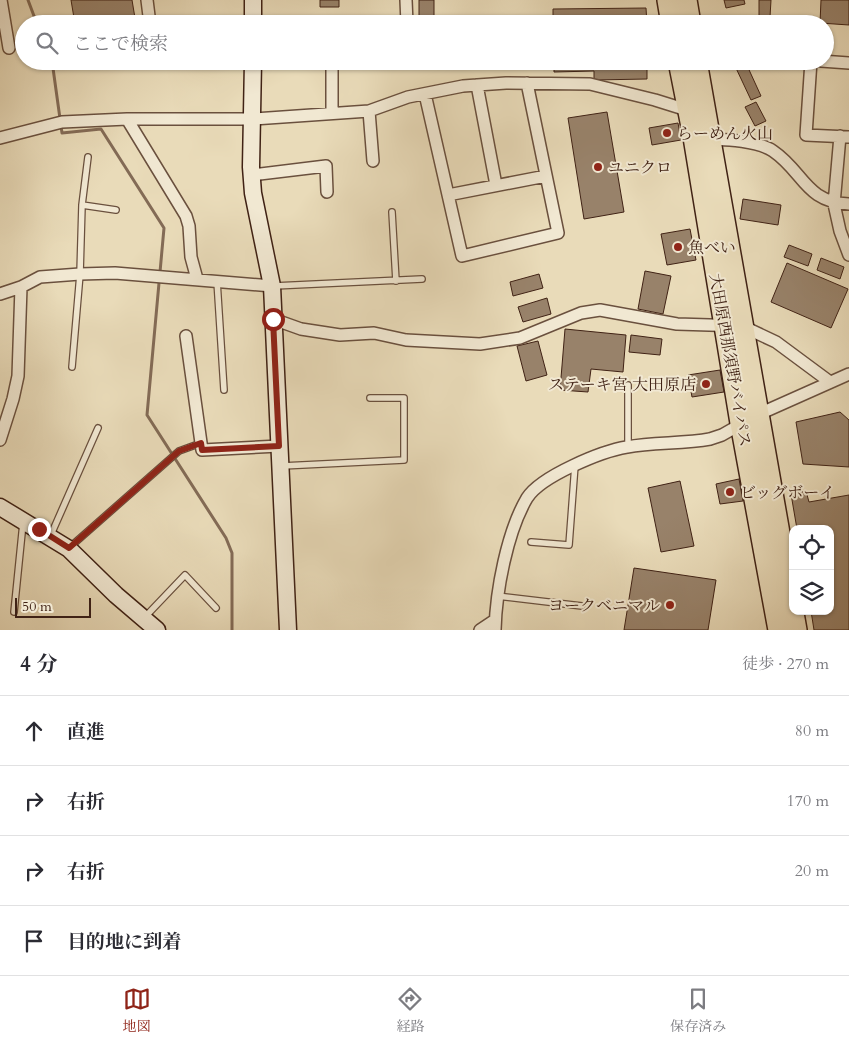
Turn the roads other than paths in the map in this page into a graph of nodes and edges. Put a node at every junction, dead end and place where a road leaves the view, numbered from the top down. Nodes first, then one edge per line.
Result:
1 (1, 0) edge
2 (147, 0) edge
3 (253, 0) edge
4 (406, 0) edge
5 (668, 0) edge
6 (686, 0) edge
7 (149, 15) edge
8 (253, 15) edge
9 (407, 15) edge
10 (670, 15) edge
11 (688, 15) edge
12 (8, 48) dead end
13 (834, 62) edge
14 (849, 63) edge
15 (253, 70) edge
16 (332, 70) edge
17 (680, 70) edge
18 (698, 70) edge
19 (810, 70) edge
20 (527, 83) junction
21 (477, 85) junction
22 (425, 94) junction
23 (687, 110) junction
24 (369, 111) junction
25 (332, 112) junction
26 (127, 119) junction
27 (253, 119) junction
28 (844, 137) edge
29 (0, 138) edge
30 (710, 140) junction
31 (88, 157) dead end
32 (374, 161) dead end
33 (252, 175) junction
34 (546, 176) junction
35 (496, 185) junction
36 (327, 192) dead end
37 (448, 194) junction
38 (834, 204) junction
39 (849, 204) edge
40 (82, 205) junction
41 (116, 210) dead end
42 (392, 212) dead end
43 (849, 255) edge
44 (80, 274) junction
45 (197, 279) junction
46 (422, 279) dead end
47 (396, 280) junction
48 (217, 281) junction
49 (272, 286) junction
50 (21, 287) junction
51 (0, 294) edge
52 (273, 319) junction
53 (734, 326) junction
54 (186, 336) dead end
55 (72, 367) dead end
56 (849, 374) edge
57 (830, 382) junction
58 (628, 385) dead end
59 (224, 390) dead end
60 (370, 398) dead end
61 (749, 419) junction
62 (98, 428) dead end
63 (0, 440) edge
64 (201, 443) junction
65 (279, 446) junction
66 (628, 446) junction
67 (575, 465) junction
68 (280, 466) junction
69 (0, 507) edge
70 (24, 520) junction
71 (50, 536) junction
72 (531, 542) dead end
73 (69, 548) junction
74 (497, 596) junction
75 (582, 606) dead end
76 (216, 608) dead end
77 (14, 612) dead end
78 (144, 619) junction
79 (495, 625) edge
80 (157, 630) edge
81 (288, 630) edge
82 (480, 630) edge
83 (779, 630) edge
84 (796, 630) edge

1 - 12 street
2 - 7 street
3 - 8 street
4 - 9 street
5 - 10 highway
6 - 11 highway
13 - 14 street
15 - 27 street
16 - 25 street
17 - 23 highway, 大田原西那須野バイパス
18 - 30 highway, 大田原西那須野バイパス
19 - 28 street
20 - 21 street
20 - 23 street
20 - 34 street
21 - 22 street
21 - 35 street
22 - 24 street
22 - 37 street
23 - 53 highway, 大田原西那須野バイパス
24 - 25 street
24 - 32 street
25 - 27 street
26 - 27 street
26 - 29 street
26 - 45 street
27 - 33 street
28 - 38 street
30 - 38 street
30 - 53 highway, 大田原西那須野バイパス
31 - 40 lane
33 - 36 street
33 - 49 street
34 - 35 street
34 - 37 street
35 - 37 street
38 - 39 street
38 - 43 street
40 - 41 lane
40 - 44 lane
42 - 47 lane
44 - 45 street
44 - 50 street
44 - 55 lane
45 - 48 street
46 - 47 lane
47 - 49 lane
48 - 49 street
48 - 59 lane
49 - 52 street
50 - 51 street
50 - 63 street
52 - 53 street
52 - 65 street
53 - 57 street
53 - 61 highway, 大田原西那須野バイパス
54 - 64 street
56 - 57 street
57 - 61 street
58 - 66 lane
60 - 68 lane
61 - 66 street
61 - 83 highway, 大田原西那須野バイパス
61 - 84 highway, 大田原西那須野バイパス
62 - 71 lane
64 - 65 street
64 - 73 lane
65 - 68 street
66 - 67 street
67 - 72 lane
67 - 74 street
68 - 81 street
69 - 70 street
70 - 71 street
70 - 77 lane
71 - 73 street
73 - 78 street
74 - 75 lane
74 - 79 street
76 - 78 lane
78 - 80 street
79 - 82 street

